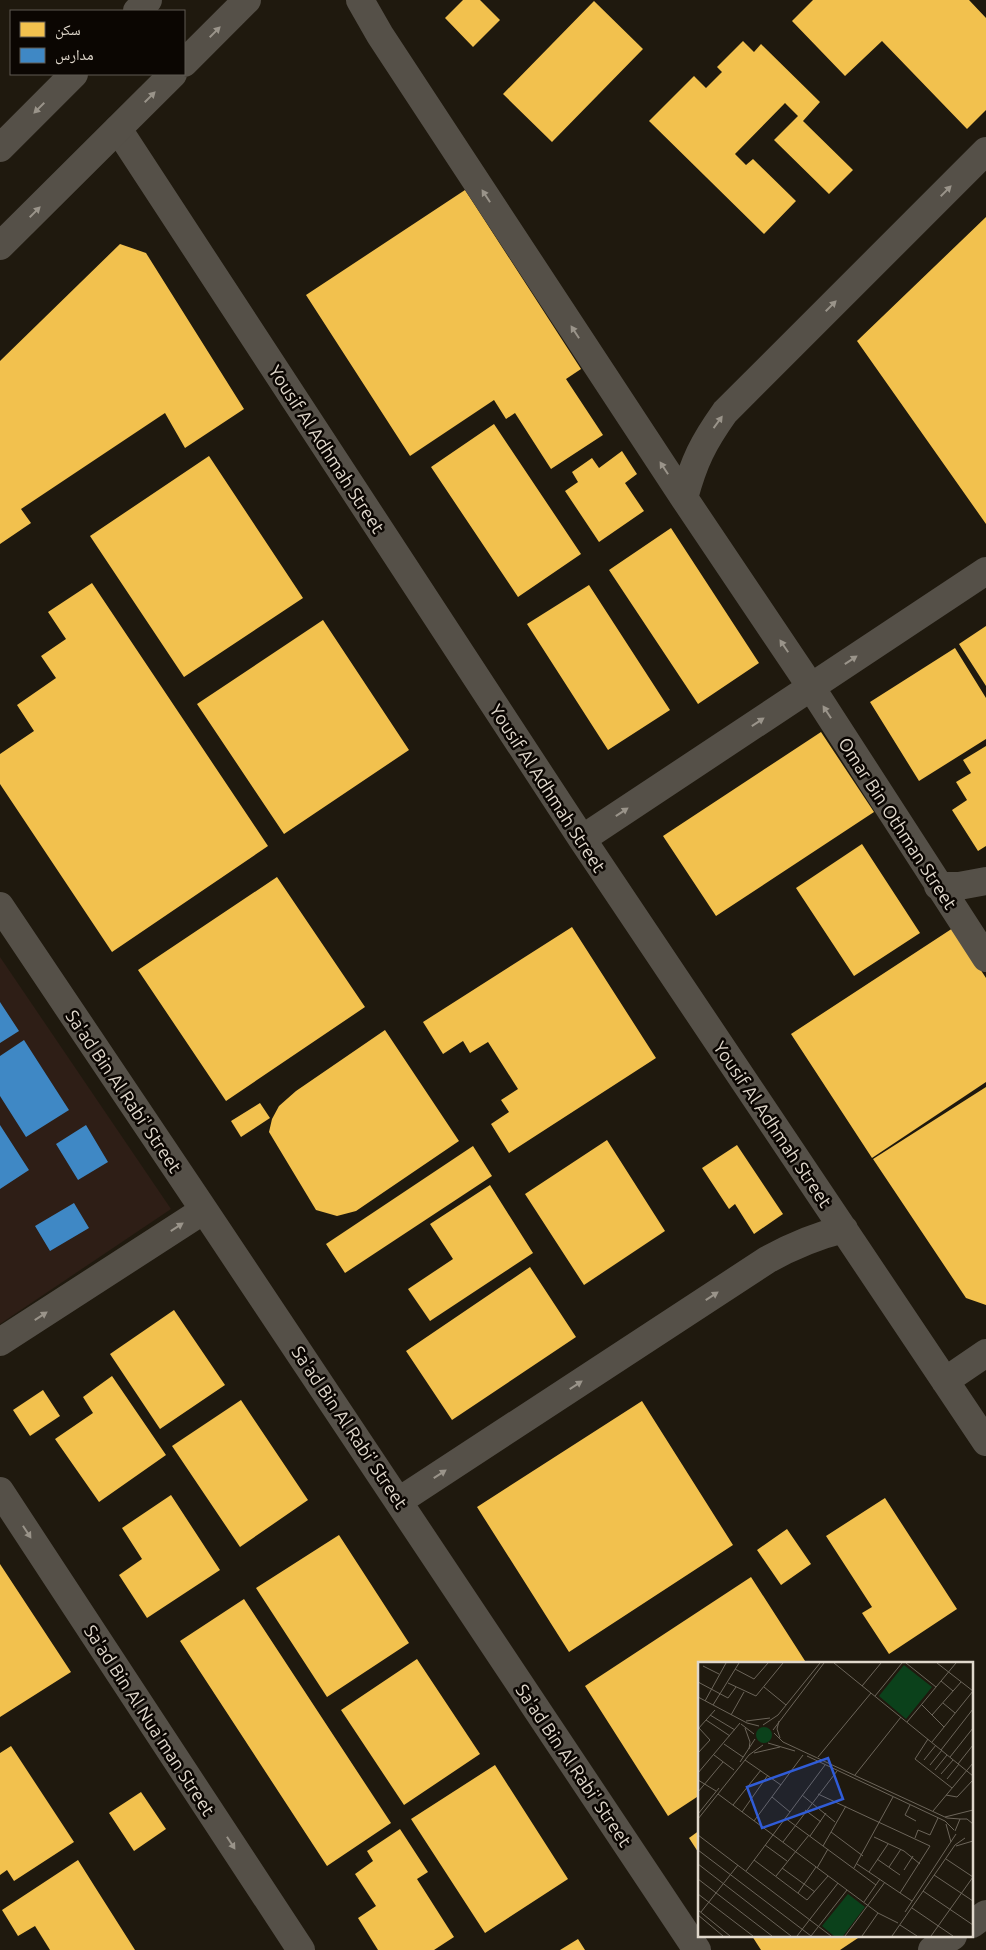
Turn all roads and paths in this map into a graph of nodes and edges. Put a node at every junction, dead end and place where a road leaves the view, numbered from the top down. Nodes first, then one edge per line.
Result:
1 (148, 0) edge
2 (247, 0) edge
3 (360, 0) edge
4 (138, 10) edge
5 (185, 62) edge
6 (73, 75) edge
7 (172, 75) edge
8 (118, 129) junction
9 (0, 148) edge
10 (986, 151) edge
11 (0, 246) edge
12 (684, 498) junction
13 (986, 570) edge
14 (811, 687) junction
15 (582, 839) junction
16 (986, 881) edge
17 (938, 886) junction
18 (0, 906) edge
19 (986, 958) edge
20 (204, 1210) junction
21 (844, 1229) junction
22 (0, 1342) edge
23 (986, 1353) edge
24 (946, 1381) junction
25 (986, 1442) edge
26 (0, 1491) edge
27 (399, 1501) junction
28 (986, 1914) edge
29 (974, 1923) edge
30 (950, 1938) edge
31 (301, 1950) edge
32 (697, 1950) edge
33 (932, 1950) edge

1 - 4 street
5 -> 2 street
12 -> 3 street, Omar Bin Othman Street
6 -> 9 street
8 -> 7 street
11 -> 8 street
8 - 15 street, Yousif Al Adhmah Street
12 -> 10 street
14 -> 12 street, Omar Bin Othman Street
14 -> 13 street
15 -> 14 street
17 -> 14 street, Omar Bin Othman Street
15 - 21 street, Yousif Al Adhmah Street
16 - 17 street
17 - 19 street, Omar Bin Othman Street
18 - 20 street, Sa'ad Bin Al Rabi' Street
22 -> 20 street
20 - 27 street, Sa'ad Bin Al Rabi' Street
21 - 24 street, Yousif Al Adhmah Street
27 -> 21 street
23 - 24 street
24 - 25 street, Yousif Al Adhmah Street
26 -> 31 street, Sa'ad Bin Al Nua'man Street
27 - 32 street, Sa'ad Bin Al Rabi' Street
28 - 29 street
30 - 33 street

